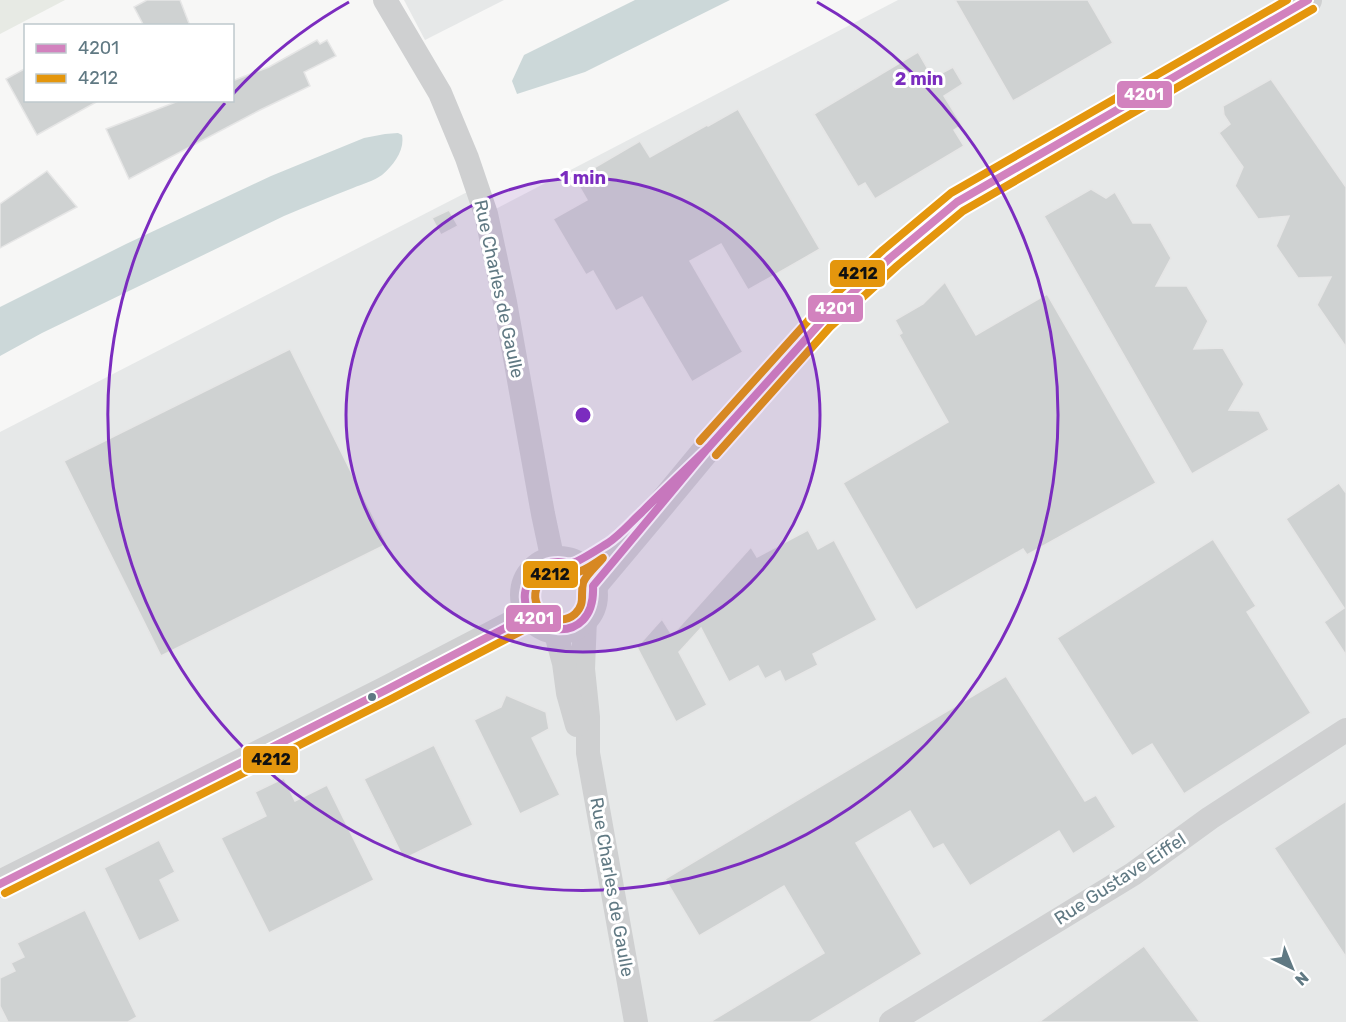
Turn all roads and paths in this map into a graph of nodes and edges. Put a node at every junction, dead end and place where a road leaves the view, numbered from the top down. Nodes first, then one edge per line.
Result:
1 (385, 0) edge
2 (1308, 0) edge
3 (708, 448) junction
4 (563, 562) junction
5 (593, 586) junction
6 (530, 615) junction
7 (585, 619) junction
8 (555, 630) junction
9 (1346, 730) edge
10 (588, 753) junction
11 (0, 884) edge
12 (636, 1022) edge
13 (891, 1022) edge

1 - 4 street, Rue Charles de Gaulle
2 - 3 street
3 - 4 street
3 - 5 street
4 - 5 street
4 - 6 street
5 - 7 street
6 - 8 street
6 - 11 street
7 - 8 street
7 - 10 street, Rue Charles de Gaulle
8 - 10 street, Rue Charles de Gaulle
9 - 13 street, Rue Gustave Eiffel
10 - 12 street, Rue Charles de Gaulle

